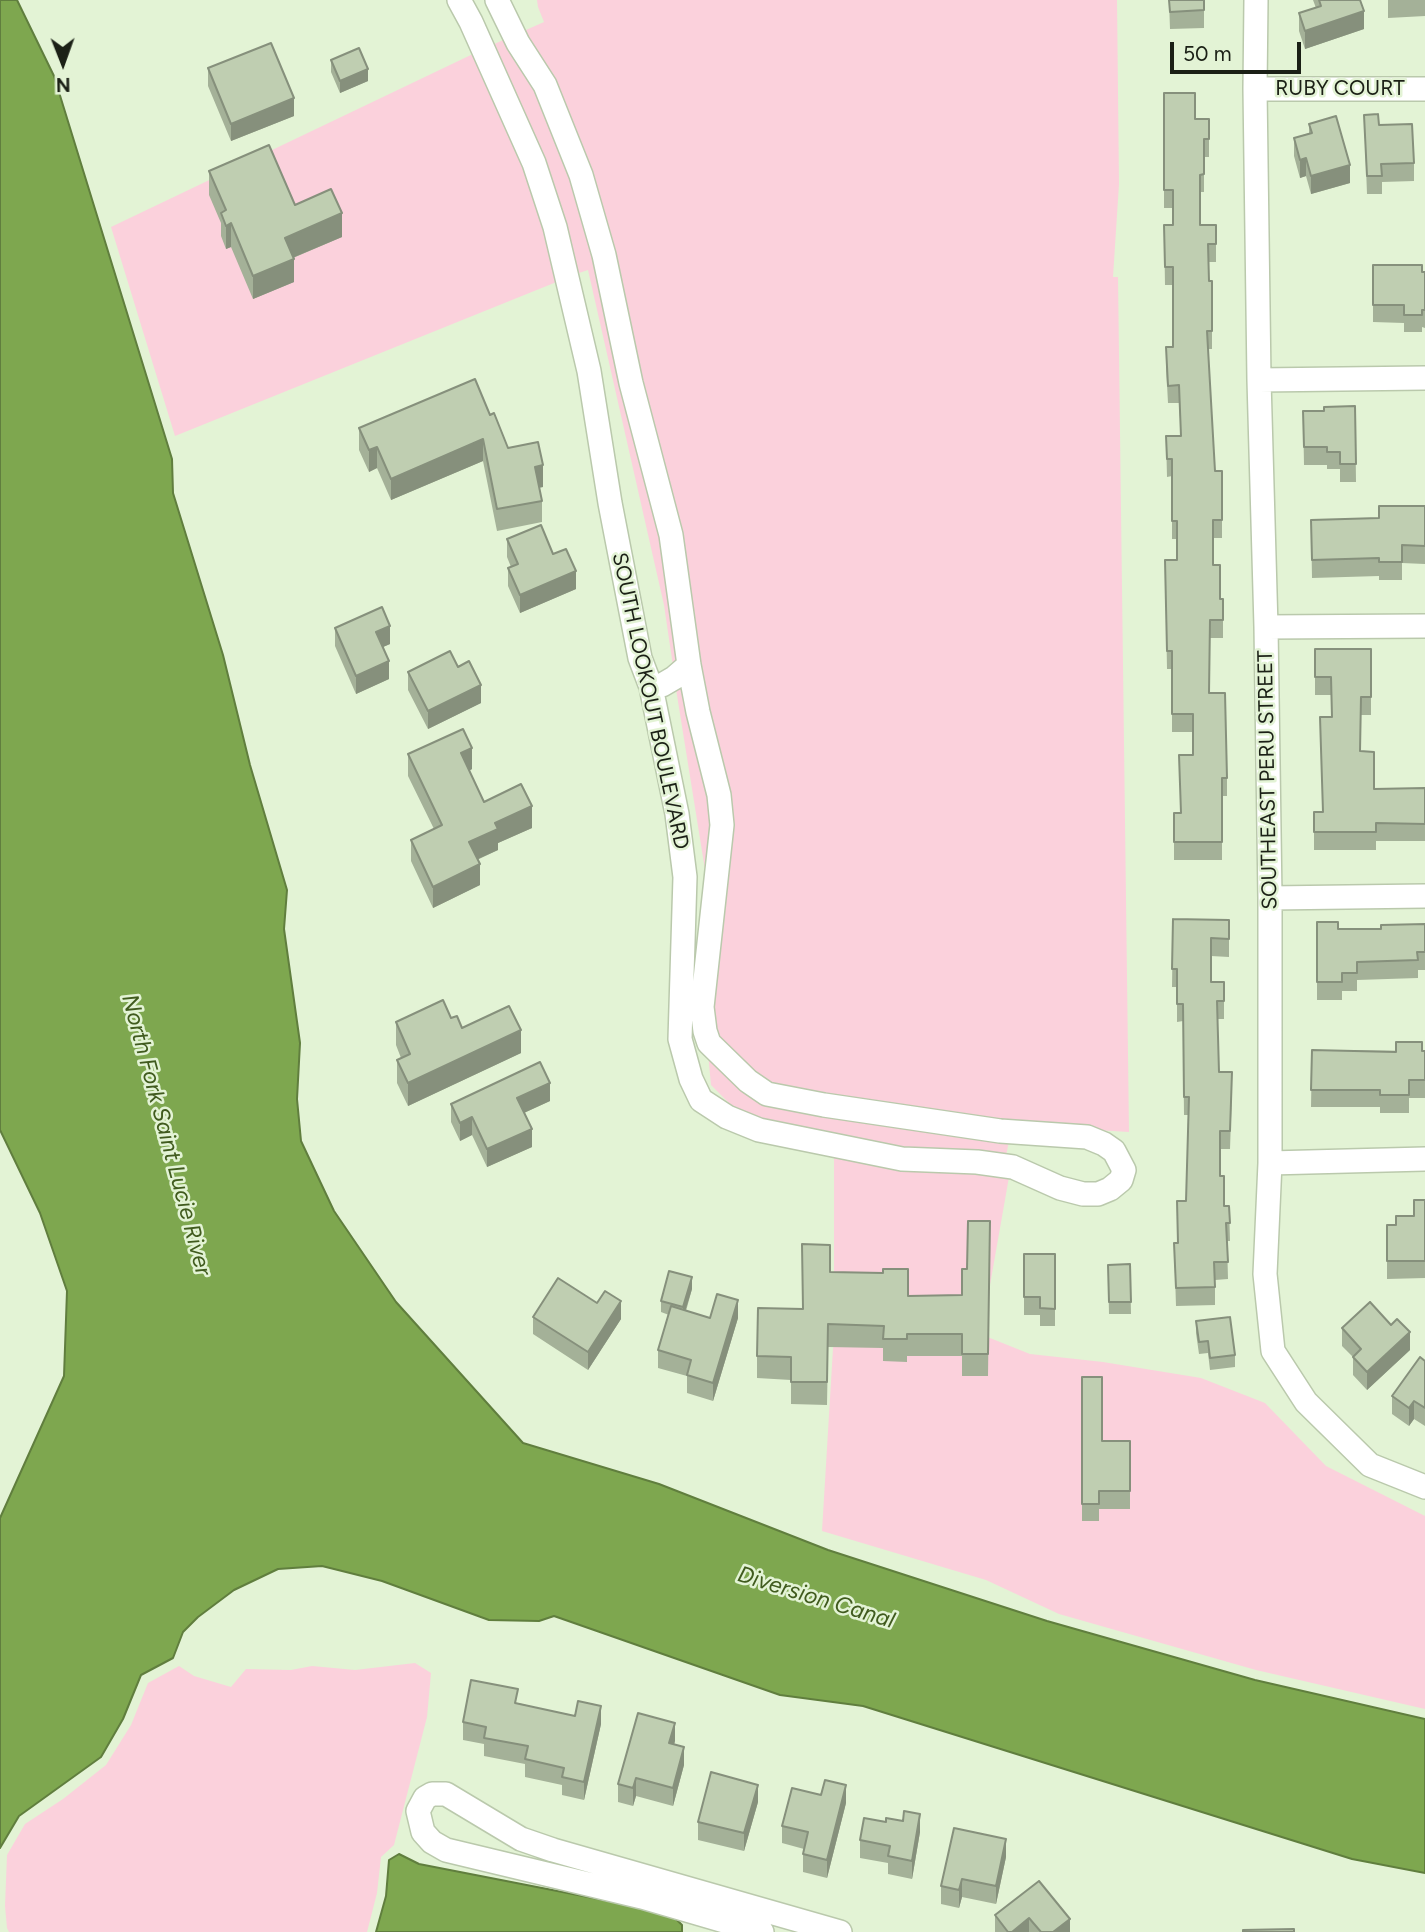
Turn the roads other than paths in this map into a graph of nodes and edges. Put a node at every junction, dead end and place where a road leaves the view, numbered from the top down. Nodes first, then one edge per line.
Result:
1 (497, 0) edge
2 (1256, 0) edge
3 (465, 2) edge
4 (1255, 89) junction
5 (1425, 89) edge
6 (1425, 377) edge
7 (1259, 380) junction
8 (1266, 626) junction
9 (1425, 626) edge
10 (689, 665) junction
11 (651, 687) junction
12 (1425, 896) edge
13 (1270, 898) junction
14 (709, 1042) junction
15 (683, 1051) junction
16 (1020, 1132) junction
17 (1425, 1159) edge
18 (1270, 1163) junction
19 (1013, 1167) junction
20 (1425, 1487) edge
21 (581, 1870) junction
22 (735, 1913) junction
23 (762, 1932) edge
24 (840, 1932) edge

1 - 10 street
2 - 4 street, SOUTHEAST PERU STREET
3 - 11 street, SOUTH LOOKOUT BOULEVARD
4 - 5 street, RUBY COURT
4 - 7 street, SOUTHEAST PERU STREET
6 - 7 street
7 - 8 street, SOUTHEAST PERU STREET
8 - 9 street
8 - 13 street, SOUTHEAST PERU STREET
10 - 11 street
10 - 14 street
11 - 15 street, SOUTH LOOKOUT BOULEVARD
12 - 13 street
13 - 18 street, SOUTHEAST PERU STREET
14 - 15 street
14 - 16 street
15 - 19 street, SOUTH LOOKOUT BOULEVARD
16 - 19 street
16 - 19 street, SOUTH LOOKOUT BOULEVARD
17 - 18 street
18 - 20 street, SOUTHEAST PERU STREET
21 - 21 street
21 - 22 street
22 - 23 street
22 - 24 street

